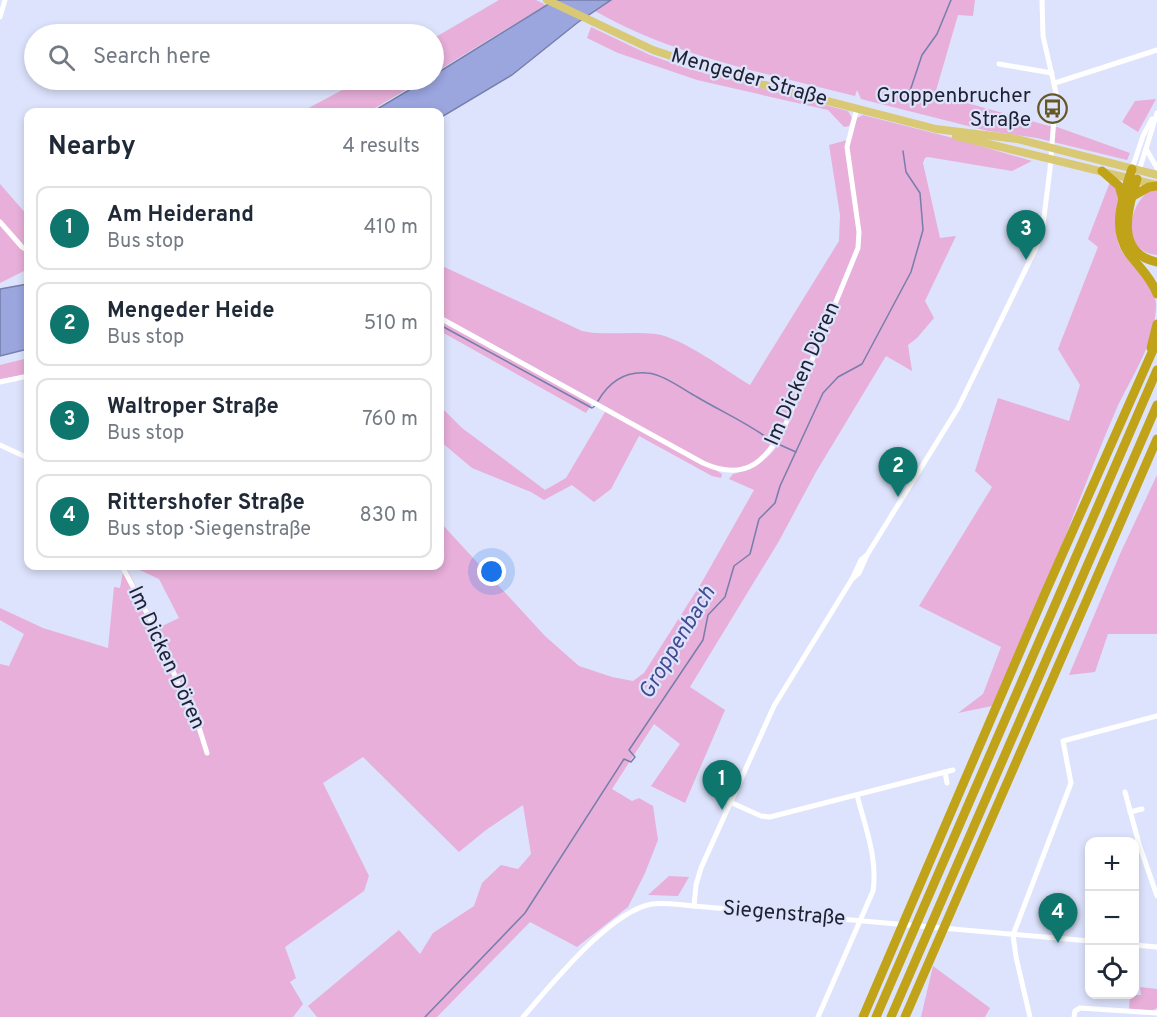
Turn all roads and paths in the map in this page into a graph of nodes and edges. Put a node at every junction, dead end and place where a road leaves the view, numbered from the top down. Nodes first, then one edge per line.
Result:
1 (5, 0) edge
2 (547, 0) edge
3 (1042, 0) edge
4 (0, 17) edge
5 (1157, 50) edge
6 (999, 64) dead end
7 (1052, 73) junction
8 (1055, 83) junction
9 (857, 108) junction
10 (1157, 113) edge
11 (936, 129) junction
12 (1146, 148) junction
13 (1157, 168) edge
14 (1102, 171) junction
15 (1134, 174) junction
16 (1157, 175) edge
17 (1157, 185) edge
18 (1127, 199) junction
19 (0, 222) edge
20 (24, 249) edge
21 (1157, 262) edge
22 (1157, 294) edge
23 (444, 320) edge
24 (1157, 324) edge
25 (1157, 342) edge
26 (1147, 365) junction
27 (1157, 370) edge
28 (24, 377) edge
29 (0, 382) edge
30 (1157, 405) edge
31 (1157, 439) edge
32 (0, 445) edge
33 (1157, 448) edge
34 (24, 456) edge
35 (1144, 468) junction
36 (124, 570) edge
37 (1157, 716) edge
38 (207, 753) dead end
39 (952, 770) dead end
40 (945, 772) junction
41 (947, 783) dead end
42 (1125, 792) dead end
43 (857, 795) junction
44 (730, 802) junction
45 (1143, 808) dead end
46 (1130, 812) junction
47 (1157, 896) edge
48 (694, 906) junction
49 (861, 921) junction
50 (1013, 935) junction
51 (1085, 941) edge
52 (1139, 945) edge
53 (1157, 947) edge
54 (1157, 1013) edge
55 (523, 1017) edge
56 (818, 1017) edge
57 (863, 1017) edge
58 (876, 1017) edge
59 (891, 1017) edge
60 (905, 1017) edge
61 (1030, 1017) edge
62 (1074, 1017) edge

1 - 4 street
2 - 9 main road, Mengeder Straße
3 - 7 street
5 - 8 street
6 - 7 street
7 - 8 street
8 - 44 street
9 - 11 main road, Mengeder Straße
9 - 23 street, Im Dicken Dören
10 - 12 street
10 - 15 street
11 - 14 main road
11 - 15 main road
12 - 13 street
12 - 15 street
14 - 15 main road
14 - 18 highway
15 - 16 main road
15 - 17 main road
15 - 18 highway
17 - 18 highway
18 - 21 highway
18 - 22 highway
19 - 20 street
24 - 26 highway
25 - 26 highway
26 - 57 highway
27 - 58 highway
28 - 29 street
30 - 59 highway
31 - 35 highway
32 - 34 street
33 - 35 highway
35 - 60 highway
36 - 38 street, Im Dicken Dören
37 - 50 street
39 - 40 street
40 - 41 street
40 - 43 street
42 - 46 street
43 - 44 street
43 - 49 street
44 - 48 street
45 - 46 street
46 - 47 street
48 - 49 street, Siegenstraße
48 - 55 street, Siegenstraße
49 - 50 street, Siegenstraße
49 - 56 street
50 - 51 street, Siegenstraße
50 - 61 street
52 - 53 street
54 - 62 street

